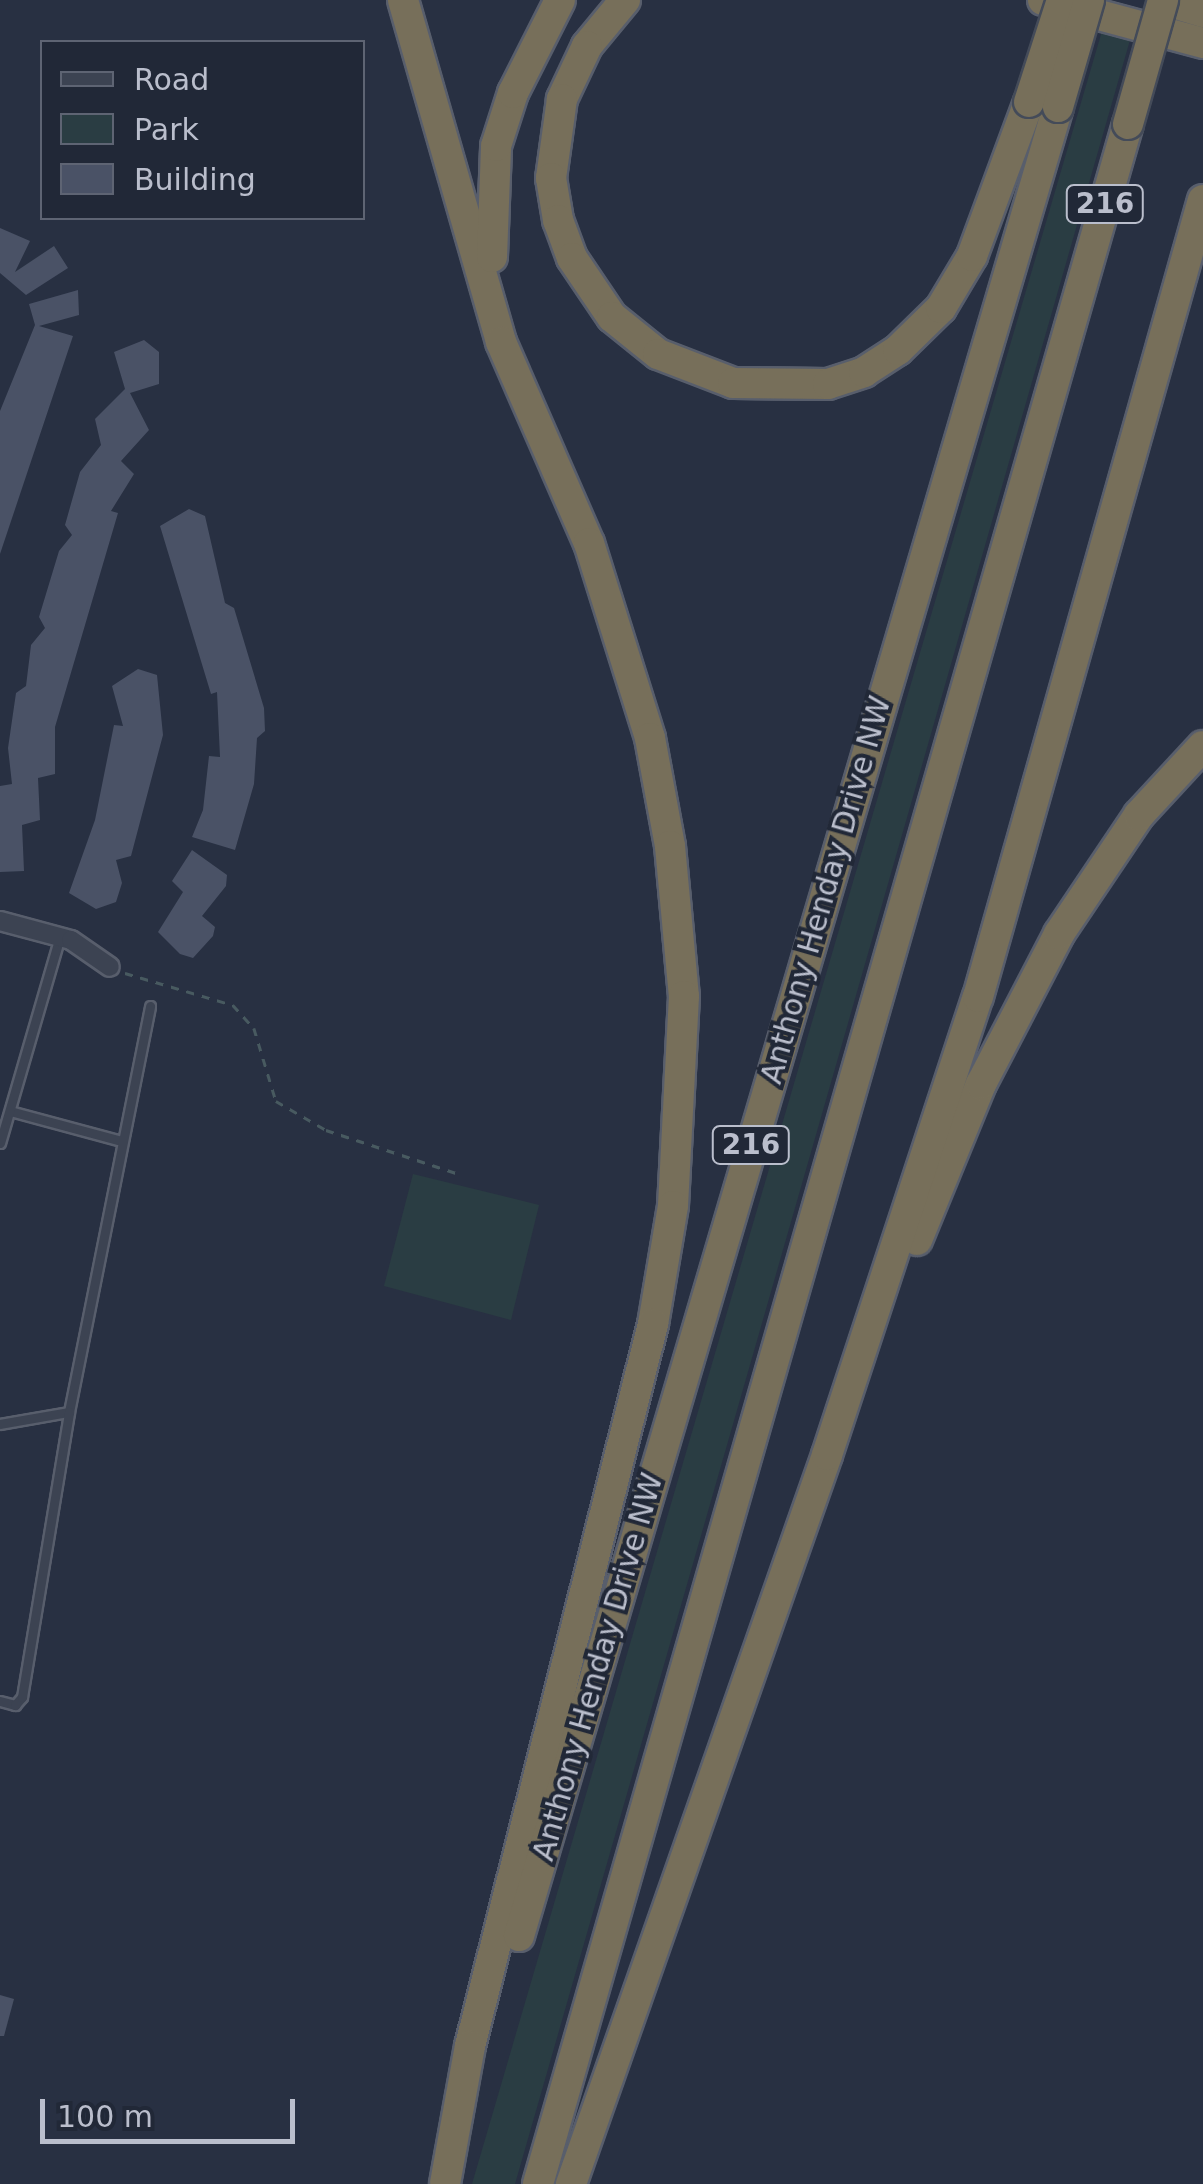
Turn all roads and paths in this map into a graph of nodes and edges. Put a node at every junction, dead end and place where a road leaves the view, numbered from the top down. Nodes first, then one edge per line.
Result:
1 (404, 0) edge
2 (560, 0) edge
3 (625, 0) edge
4 (1043, 0) edge
5 (1062, 0) edge
6 (1089, 0) edge
7 (1163, 0) edge
8 (1203, 12) edge
9 (1203, 43) edge
10 (1043, 104) junction
11 (1203, 200) edge
12 (501, 342) junction
13 (1203, 746) edge
14 (0, 921) edge
15 (60, 936) junction
16 (110, 967) joint
17 (150, 1006) dead end
18 (10, 1111) junction
19 (121, 1141) junction
20 (0, 1143) edge
21 (456, 1173) dead end
22 (69, 1412) junction
23 (0, 1424) edge
24 (827, 1454) junction
25 (0, 1702) edge
26 (445, 2184) edge
27 (538, 2184) edge
28 (571, 2184) edge

1 - 12 highway
2 - 12 highway
3 - 10 highway
4 - 9 highway
5 - 10 highway, bridge
6 - 10 highway, Anthony Henday Drive NW / 216, bridge
7 - 8 highway
7 - 27 highway, 216, bridge
10 - 26 highway, Anthony Henday Drive NW / 216
11 - 24 highway
12 - 26 highway
13 - 24 highway
14 - 15 street
15 - 16 street
15 - 18 lane
16 - 21 path
17 - 19 lane
18 - 19 lane
18 - 20 lane
19 - 22 lane
22 - 23 lane
22 - 25 lane
24 - 28 highway

